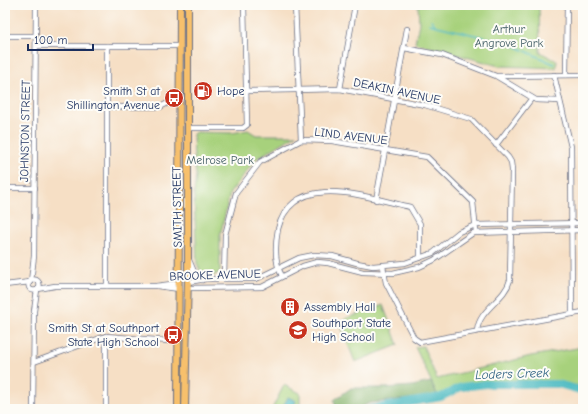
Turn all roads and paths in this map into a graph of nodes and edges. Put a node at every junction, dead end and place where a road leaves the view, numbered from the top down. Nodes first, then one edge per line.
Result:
1 (36, 5) edge
2 (180, 5) edge
3 (188, 5) edge
4 (244, 5) edge
5 (295, 5) edge
6 (355, 5) edge
7 (566, 5) edge
8 (407, 29) dead end
9 (5, 36) edge
10 (36, 36) junction
11 (36, 46) junction
12 (107, 46) junction
13 (180, 46) junction
14 (404, 48) junction
15 (554, 75) junction
16 (566, 75) junction
17 (583, 75) edge
18 (496, 76) junction
19 (340, 89) junction
20 (299, 90) junction
21 (247, 91) junction
22 (532, 98) junction
23 (395, 99) junction
24 (560, 101) junction
25 (166, 104) dead end
26 (108, 107) junction
27 (188, 128) junction
28 (301, 140) junction
29 (496, 145) junction
30 (384, 150) junction
31 (5, 188) edge
32 (35, 188) junction
33 (376, 200) junction
34 (571, 223) junction
35 (583, 223) edge
36 (511, 224) junction
37 (475, 225) junction
38 (571, 230) junction
39 (583, 230) edge
40 (511, 231) junction
41 (476, 232) junction
42 (34, 256) junction
43 (188, 258) junction
44 (420, 258) junction
45 (383, 266) junction
46 (278, 269) junction
47 (384, 274) junction
48 (282, 276) junction
49 (224, 279) junction
50 (202, 280) junction
51 (30, 282) junction
52 (38, 282) junction
53 (8, 285) edge
54 (188, 285) junction
55 (55, 286) junction
56 (107, 286) junction
57 (179, 286) junction
58 (30, 289) junction
59 (37, 290) junction
60 (34, 311) junction
61 (583, 312) edge
62 (572, 314) junction
63 (477, 331) junction
64 (106, 336) junction
65 (168, 341) dead end
66 (34, 362) junction
67 (33, 409) edge
68 (106, 409) edge
69 (178, 409) edge
70 (185, 409) edge

1 - 10 street, JOHNSTON STREET
2 - 13 highway, SMITH STREET
3 - 27 highway, SMITH STREET
4 - 21 street
5 - 20 street
6 - 19 street
7 - 16 street
8 - 14 street
9 - 10 street
10 - 11 street, JOHNSTON STREET
11 - 12 street
11 - 32 street, JOHNSTON STREET
12 - 13 street
12 - 26 street
13 - 57 highway, SMITH STREET
14 - 18 street
14 - 23 street
15 - 16 street
15 - 18 street
15 - 24 street
16 - 17 street
18 - 22 street
19 - 20 street, DEAKIN AVENUE
19 - 23 street, DEAKIN AVENUE
20 - 21 street, DEAKIN AVENUE
20 - 28 street
21 - 27 street
22 - 24 street
22 - 29 street
23 - 29 street, DEAKIN AVENUE
23 - 30 street
24 - 34 street
25 - 26 street
26 - 56 street
27 - 43 highway, SMITH STREET
28 - 30 street, LIND AVENUE
28 - 49 street, LIND AVENUE
29 - 36 street, DEAKIN AVENUE
30 - 33 street
30 - 37 street, LIND AVENUE
31 - 32 street
32 - 42 street, JOHNSTON STREET
33 - 44 street
33 - 46 street
34 - 35 street, BROOKE AVENUE
34 - 36 street, BROOKE AVENUE
34 - 38 street
36 - 37 street, BROOKE AVENUE
36 - 40 street, DEAKIN AVENUE
37 - 41 street, LIND AVENUE
37 - 44 street, BROOKE AVENUE
38 - 39 street
38 - 40 street
38 - 62 street
40 - 41 street
40 - 63 street, DEAKIN AVENUE
41 - 47 street, BROOKE AVENUE
42 - 51 street, JOHNSTON STREET
42 - 52 street, JOHNSTON STREET
43 - 50 street
43 - 54 highway, SMITH STREET
44 - 45 street, BROOKE AVENUE
45 - 46 street, BROOKE AVENUE
45 - 47 street
46 - 48 street
46 - 49 street, BROOKE AVENUE
47 - 48 street, BROOKE AVENUE
47 - 63 street
48 - 54 street, BROOKE AVENUE
49 - 50 street, BROOKE AVENUE
50 - 54 street, BROOKE AVENUE
51 - 52 street
51 - 53 street
51 - 58 street, JOHNSTON STREET
52 - 55 street
52 - 59 street, JOHNSTON STREET
53 - 58 street
54 - 57 highway, BROOKE AVENUE
54 - 70 highway, SMITH STREET
55 - 56 street, BROOKE AVENUE
55 - 59 street
56 - 57 street, BROOKE AVENUE
57 - 69 highway, SMITH STREET
58 - 59 street
58 - 60 street
59 - 60 street
60 - 66 street
61 - 62 street
62 - 63 street
64 - 65 street
64 - 66 street
64 - 68 street
66 - 67 street

